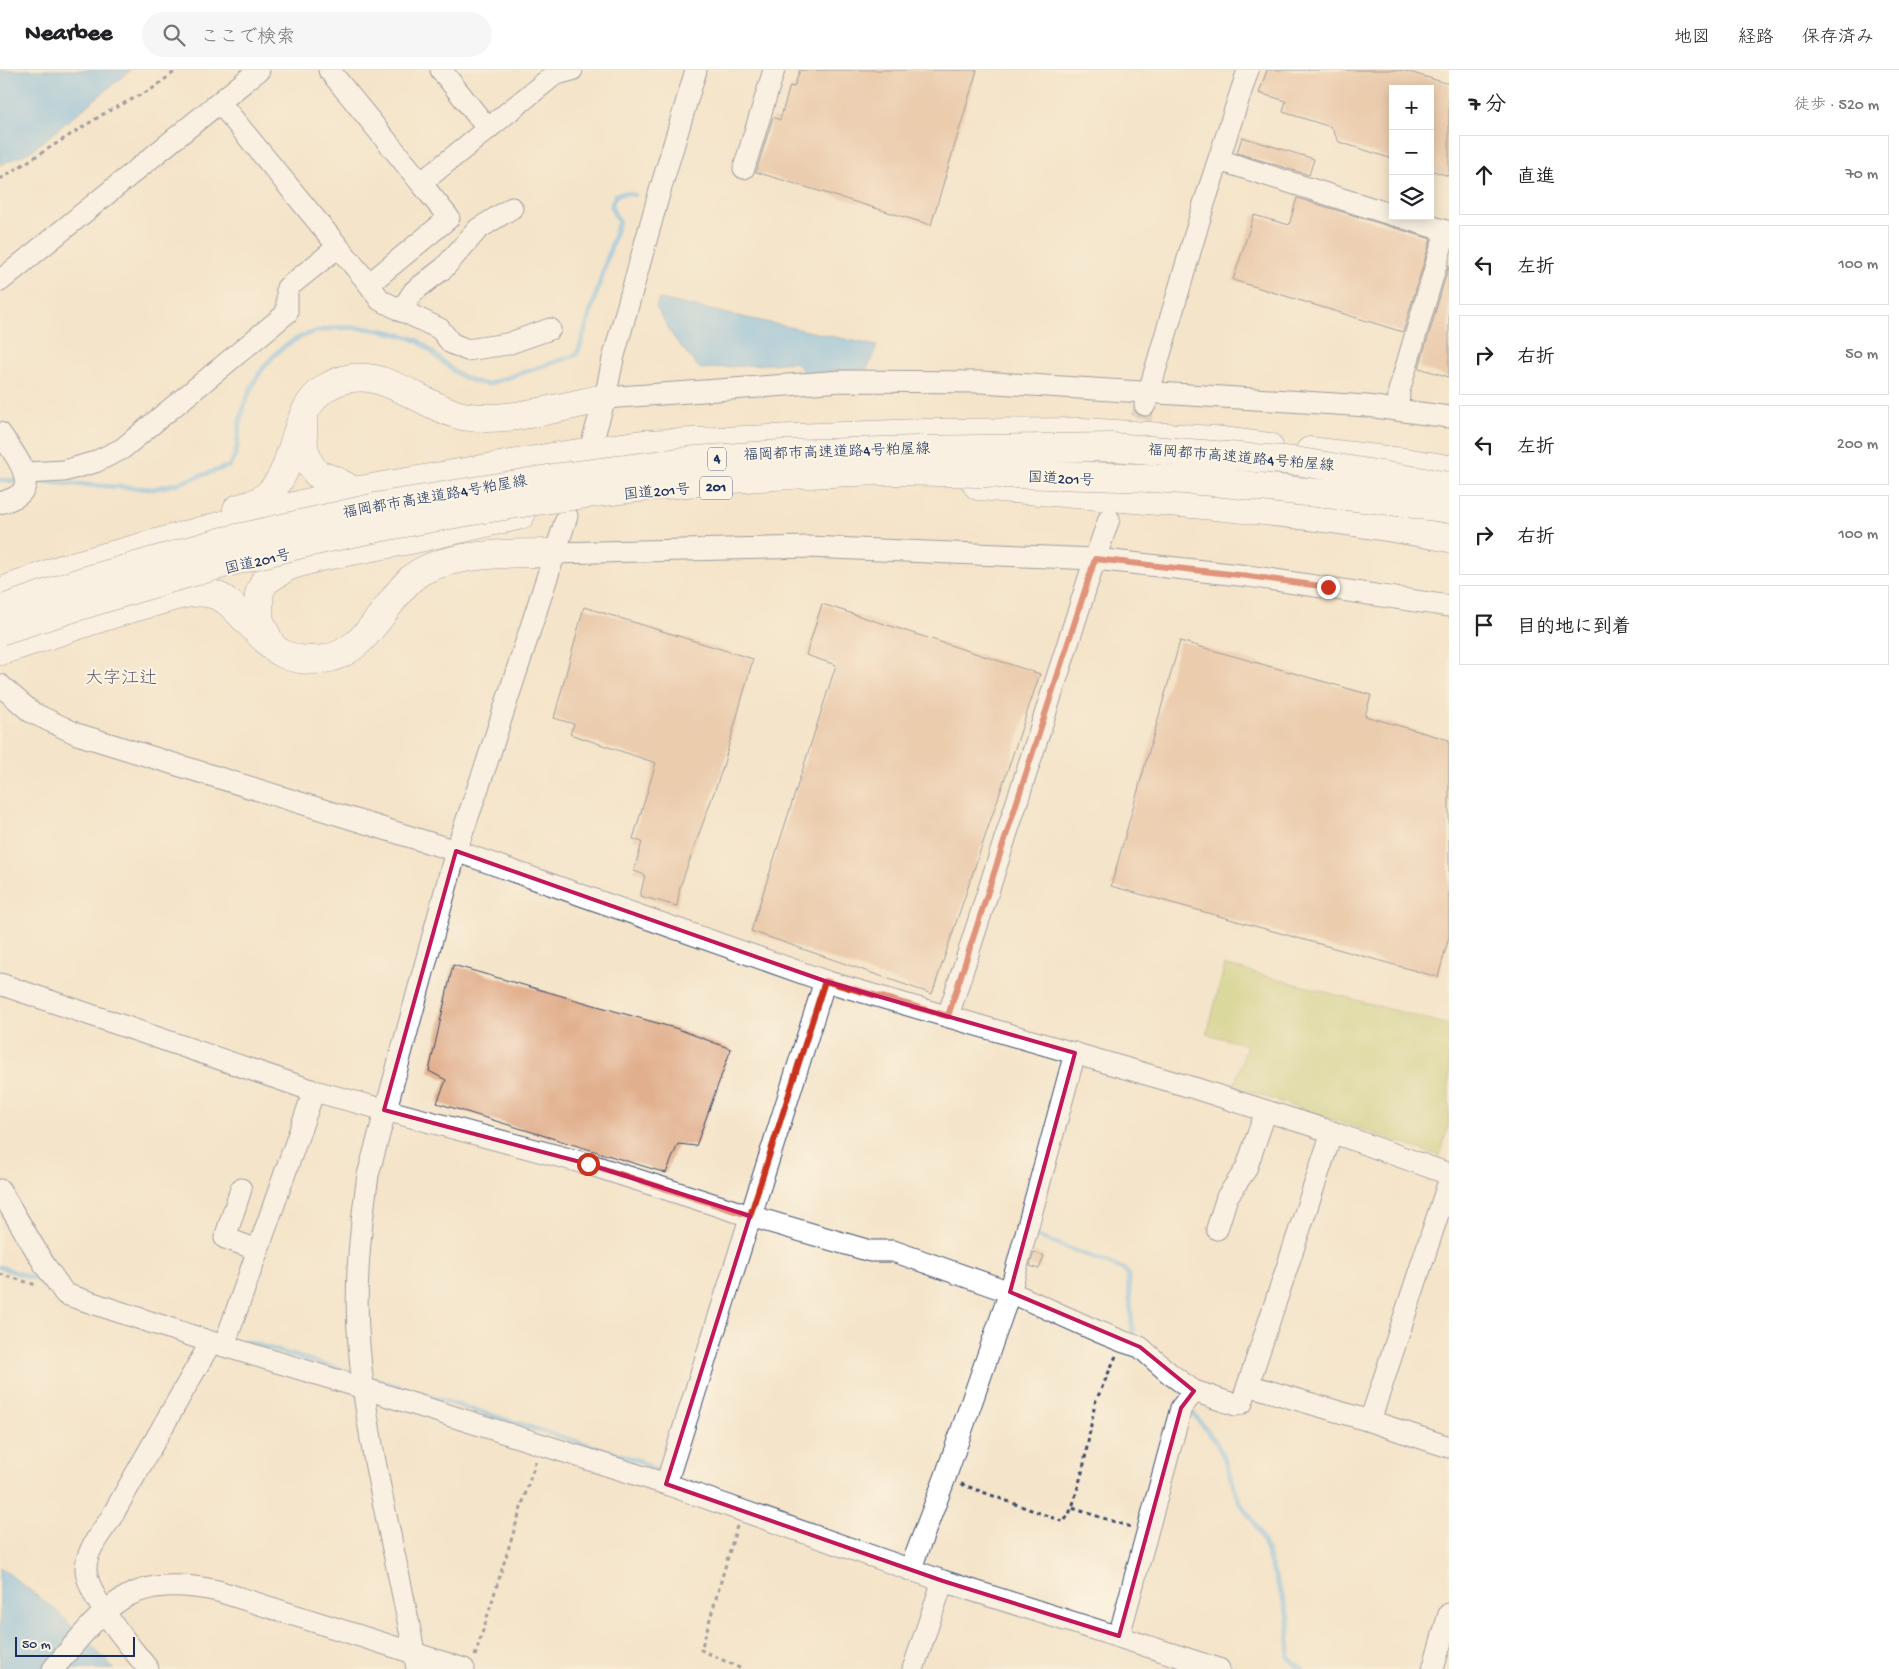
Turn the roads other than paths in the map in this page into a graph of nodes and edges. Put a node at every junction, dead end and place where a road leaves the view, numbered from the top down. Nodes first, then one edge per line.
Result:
1 (259, 70) edge
2 (329, 70) edge
3 (441, 70) edge
4 (572, 70) edge
5 (696, 70) edge
6 (774, 70) edge
7 (1248, 70) edge
8 (220, 102) junction
9 (488, 128) junction
10 (1219, 160) junction
11 (744, 168) dead end
12 (421, 183) junction
13 (512, 208) dead end
14 (1389, 214) edge
15 (1411, 220) edge
16 (338, 246) junction
17 (0, 281) edge
18 (369, 284) junction
19 (401, 312) junction
20 (550, 329) dead end
21 (606, 398) junction
22 (1146, 399) junction
23 (1398, 410) junction
24 (303, 414) junction
25 (1449, 417) edge
26 (0, 433) edge
27 (593, 439) dead end
28 (1214, 440) junction
29 (1449, 456) edge
30 (1449, 469) edge
31 (26, 473) junction
32 (970, 476) junction
33 (1449, 486) edge
34 (354, 491) junction
35 (0, 503) edge
36 (1449, 509) edge
37 (558, 512) junction
38 (1449, 515) edge
39 (1109, 518) dead end
40 (1449, 538) edge
41 (554, 553) junction
42 (1095, 559) junction
43 (61, 570) junction
44 (0, 592) edge
45 (1449, 606) edge
46 (0, 610) edge
47 (0, 632) edge
48 (0, 641) edge
49 (271, 644) junction
50 (0, 651) edge
51 (0, 685) edge
52 (456, 850) junction
53 (825, 981) junction
54 (0, 984) edge
55 (948, 1016) junction
56 (1075, 1052) junction
57 (314, 1091) junction
58 (384, 1110) junction
59 (1266, 1111) junction
60 (1332, 1132) junction
61 (1449, 1174) edge
62 (1449, 1180) edge
63 (241, 1189) dead end
64 (0, 1190) edge
65 (750, 1216) junction
66 (1216, 1229) dead end
67 (258, 1250) junction
68 (1010, 1292) junction
69 (218, 1344) junction
70 (1248, 1385) junction
71 (363, 1388) junction
72 (1194, 1391) junction
73 (1370, 1421) junction
74 (1449, 1447) edge
75 (666, 1484) junction
76 (910, 1570) junction
77 (943, 1581) junction
78 (1449, 1614) edge
79 (98, 1617) junction
80 (1119, 1636) junction
81 (416, 1661) edge
82 (469, 1664) edge
83 (53, 1669) edge
84 (148, 1669) edge
85 (913, 1669) edge
86 (1219, 1669) edge
87 (1433, 1669) edge

1 - 8 street
2 - 12 street
3 - 9 street
4 - 9 street
5 - 21 street
6 - 11 street
7 - 10 street
8 - 16 street
8 - 17 street
9 - 12 street
10 - 14 street
10 - 22 street
12 - 18 street
13 - 19 street
15 - 23 street
16 - 18 street
16 - 31 street
18 - 19 street
19 - 20 street
21 - 22 street
21 - 24 highway
21 - 27 street
22 - 23 street
23 - 25 street
24 - 34 highway
24 - 43 highway
26 - 31 street
28 - 29 highway
28 - 30 highway
28 - 34 highway
31 - 35 street
32 - 37 highway, 国道201号 / 201
32 - 38 highway, 国道201号 / 201
32 - 40 highway
33 - 46 highway, 福岡都市高速道路4号粕屋線 / 4, bridge
34 - 43 highway
36 - 47 highway, 福岡都市高速道路4号粕屋線, bridge
37 - 41 street
37 - 48 highway, 国道201号 / 201
37 - 49 highway
39 - 42 street
41 - 42 street
41 - 49 highway
41 - 52 street
42 - 45 street
42 - 55 street
43 - 44 highway
49 - 50 highway
51 - 52 street
52 - 53 street
52 - 58 street
53 - 55 street
53 - 65 street
54 - 57 street
55 - 56 street
56 - 59 street
56 - 68 street
57 - 58 street
57 - 67 street
58 - 65 street
58 - 71 street
59 - 60 street
59 - 66 street
60 - 61 street
60 - 70 street
62 - 73 street
63 - 67 street
64 - 69 street
65 - 68 street
65 - 75 street
67 - 69 street
68 - 72 street
68 - 76 street
69 - 71 street
69 - 79 street
70 - 72 street
70 - 73 street
71 - 75 street
71 - 81 street
72 - 80 street
73 - 74 street
75 - 76 street
76 - 77 street
77 - 80 street
77 - 85 street
78 - 87 street
79 - 81 street
79 - 83 street
79 - 84 street
80 - 86 street
81 - 82 street

